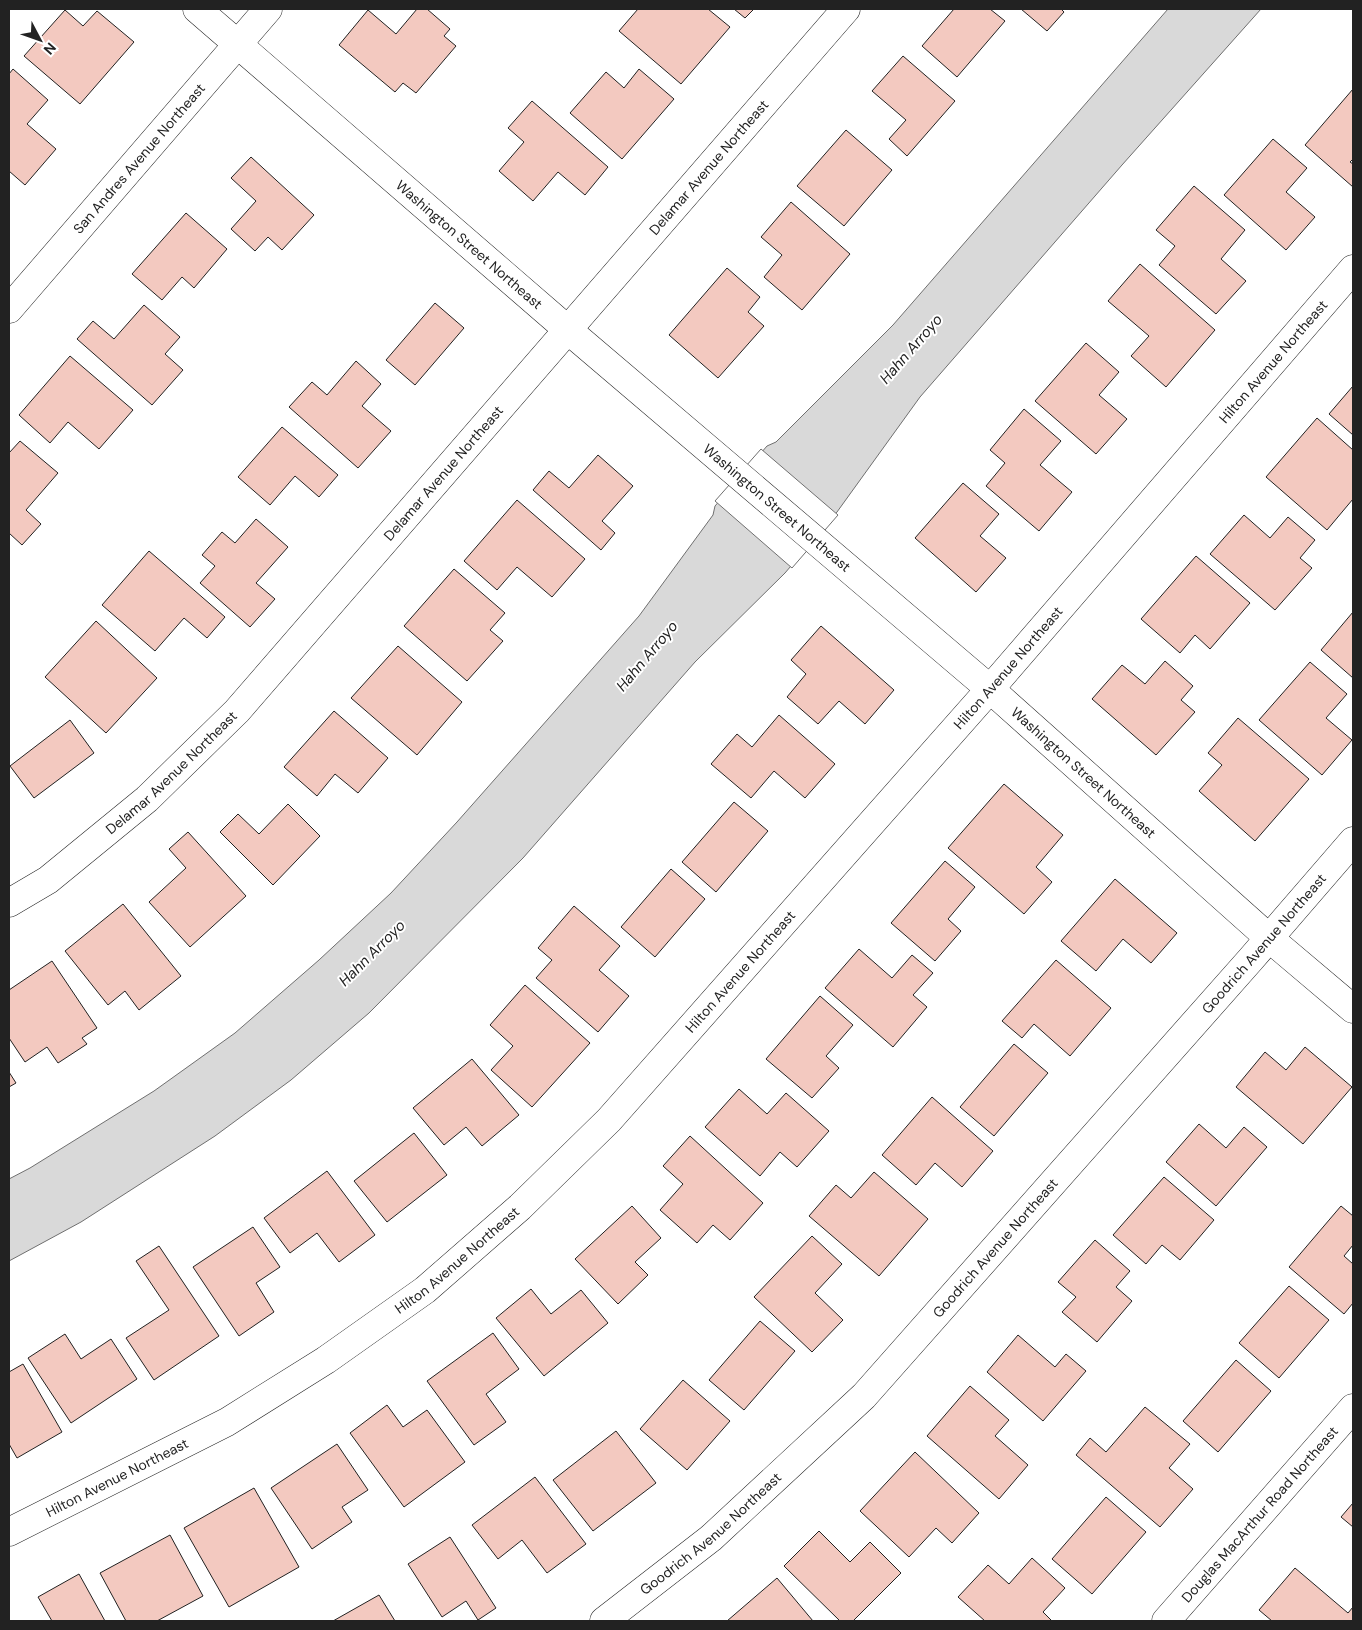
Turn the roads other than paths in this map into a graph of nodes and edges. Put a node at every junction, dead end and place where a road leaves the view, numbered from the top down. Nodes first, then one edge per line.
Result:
1 (197, 9) edge
2 (268, 9) edge
3 (846, 9) edge
4 (238, 44) junction
5 (1353, 268) edge
6 (9, 308) edge
7 (568, 330) junction
8 (990, 689) junction
9 (1353, 841) edge
10 (9, 903) edge
11 (1269, 938) junction
12 (1353, 1010) edge
13 (1353, 1408) edge
14 (9, 1532) edge
15 (604, 1621) edge
16 (1166, 1621) edge

1 - 4 street, Washington Street Northeast
2 - 4 street, San Andres Avenue Northeast
3 - 7 street, Delamar Avenue Northeast
4 - 6 street, San Andres Avenue Northeast
4 - 7 street, Washington Street Northeast
5 - 8 street, Hilton Avenue Northeast
7 - 8 street, Washington Street Northeast
7 - 10 street, Delamar Avenue Northeast
8 - 11 street, Washington Street Northeast
8 - 14 street, Hilton Avenue Northeast
9 - 11 street, Goodrich Avenue Northeast
11 - 12 street, Washington Street Northeast
11 - 15 street, Goodrich Avenue Northeast
13 - 16 street, Douglas MacArthur Road Northeast

